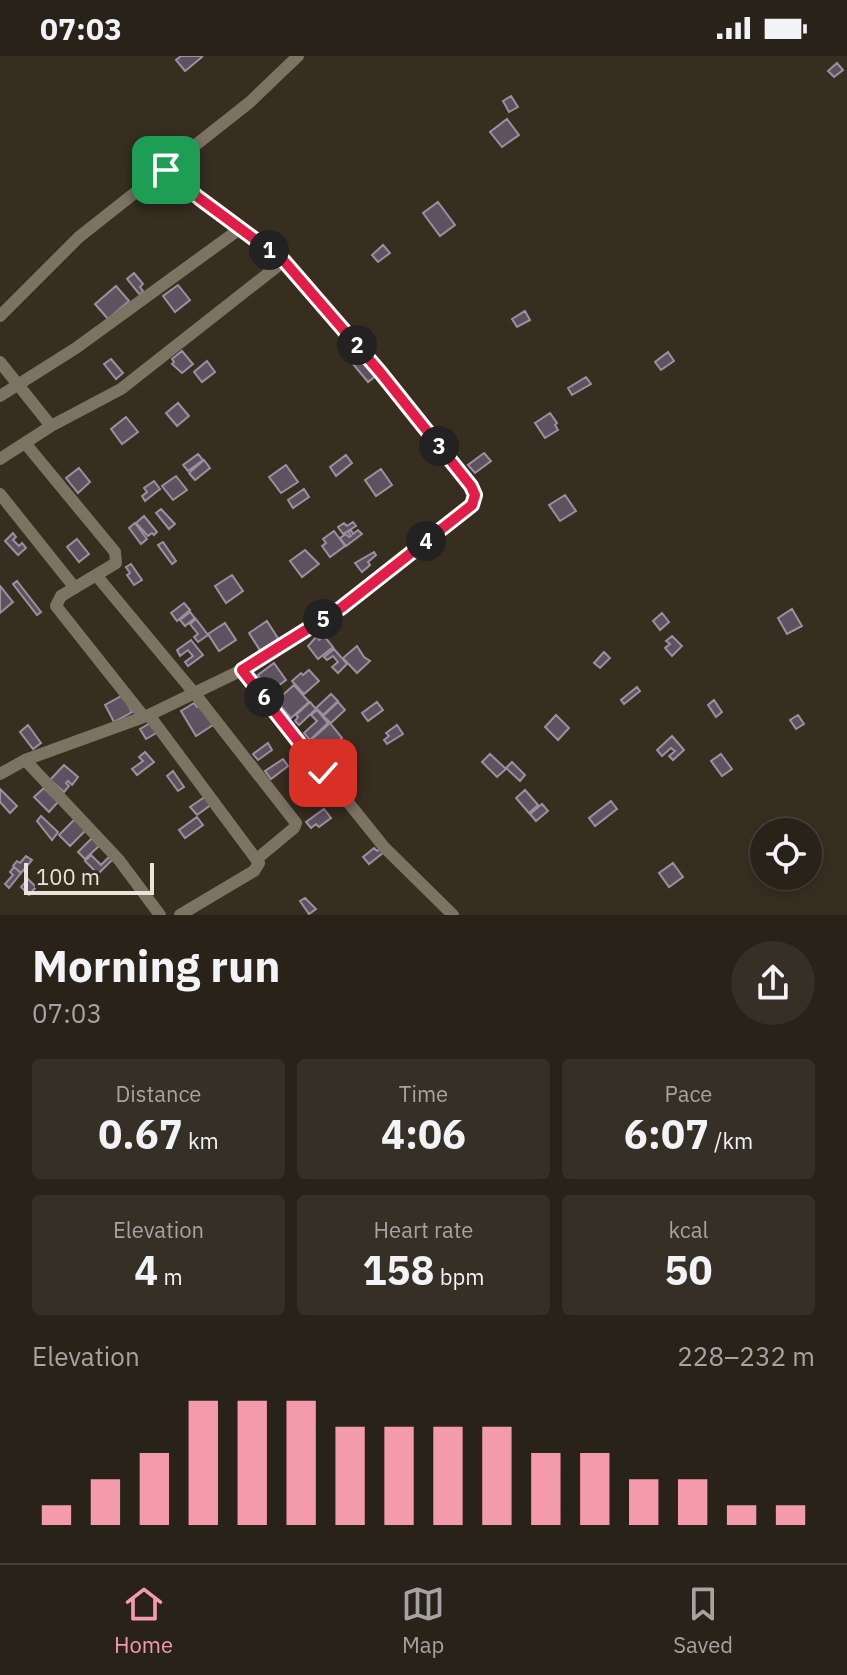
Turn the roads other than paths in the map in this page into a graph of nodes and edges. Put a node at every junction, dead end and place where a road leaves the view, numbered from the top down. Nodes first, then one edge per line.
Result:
1 (298, 56) edge
2 (166, 170) junction
3 (241, 228) junction
4 (284, 261) junction
5 (0, 316) edge
6 (0, 362) edge
7 (19, 386) junction
8 (0, 396) edge
9 (51, 426) junction
10 (25, 443) junction
11 (0, 459) edge
12 (0, 494) edge
13 (96, 575) junction
14 (75, 588) junction
15 (242, 670) junction
16 (195, 694) junction
17 (146, 716) junction
18 (25, 760) junction
19 (0, 774) edge
20 (258, 858) junction
21 (160, 915) edge
22 (180, 915) edge
23 (453, 915) edge

1 - 2 street
2 - 3 street
2 - 5 street
3 - 4 street
3 - 7 street
4 - 9 street
4 - 15 street
6 - 7 street
7 - 8 street
7 - 9 street
9 - 10 street
10 - 11 street
10 - 13 street
12 - 14 street
13 - 14 street
13 - 16 street
14 - 17 street
15 - 16 street
15 - 23 street
16 - 17 street
16 - 20 street
17 - 18 street
17 - 20 street
18 - 19 street
18 - 21 street
20 - 22 street

